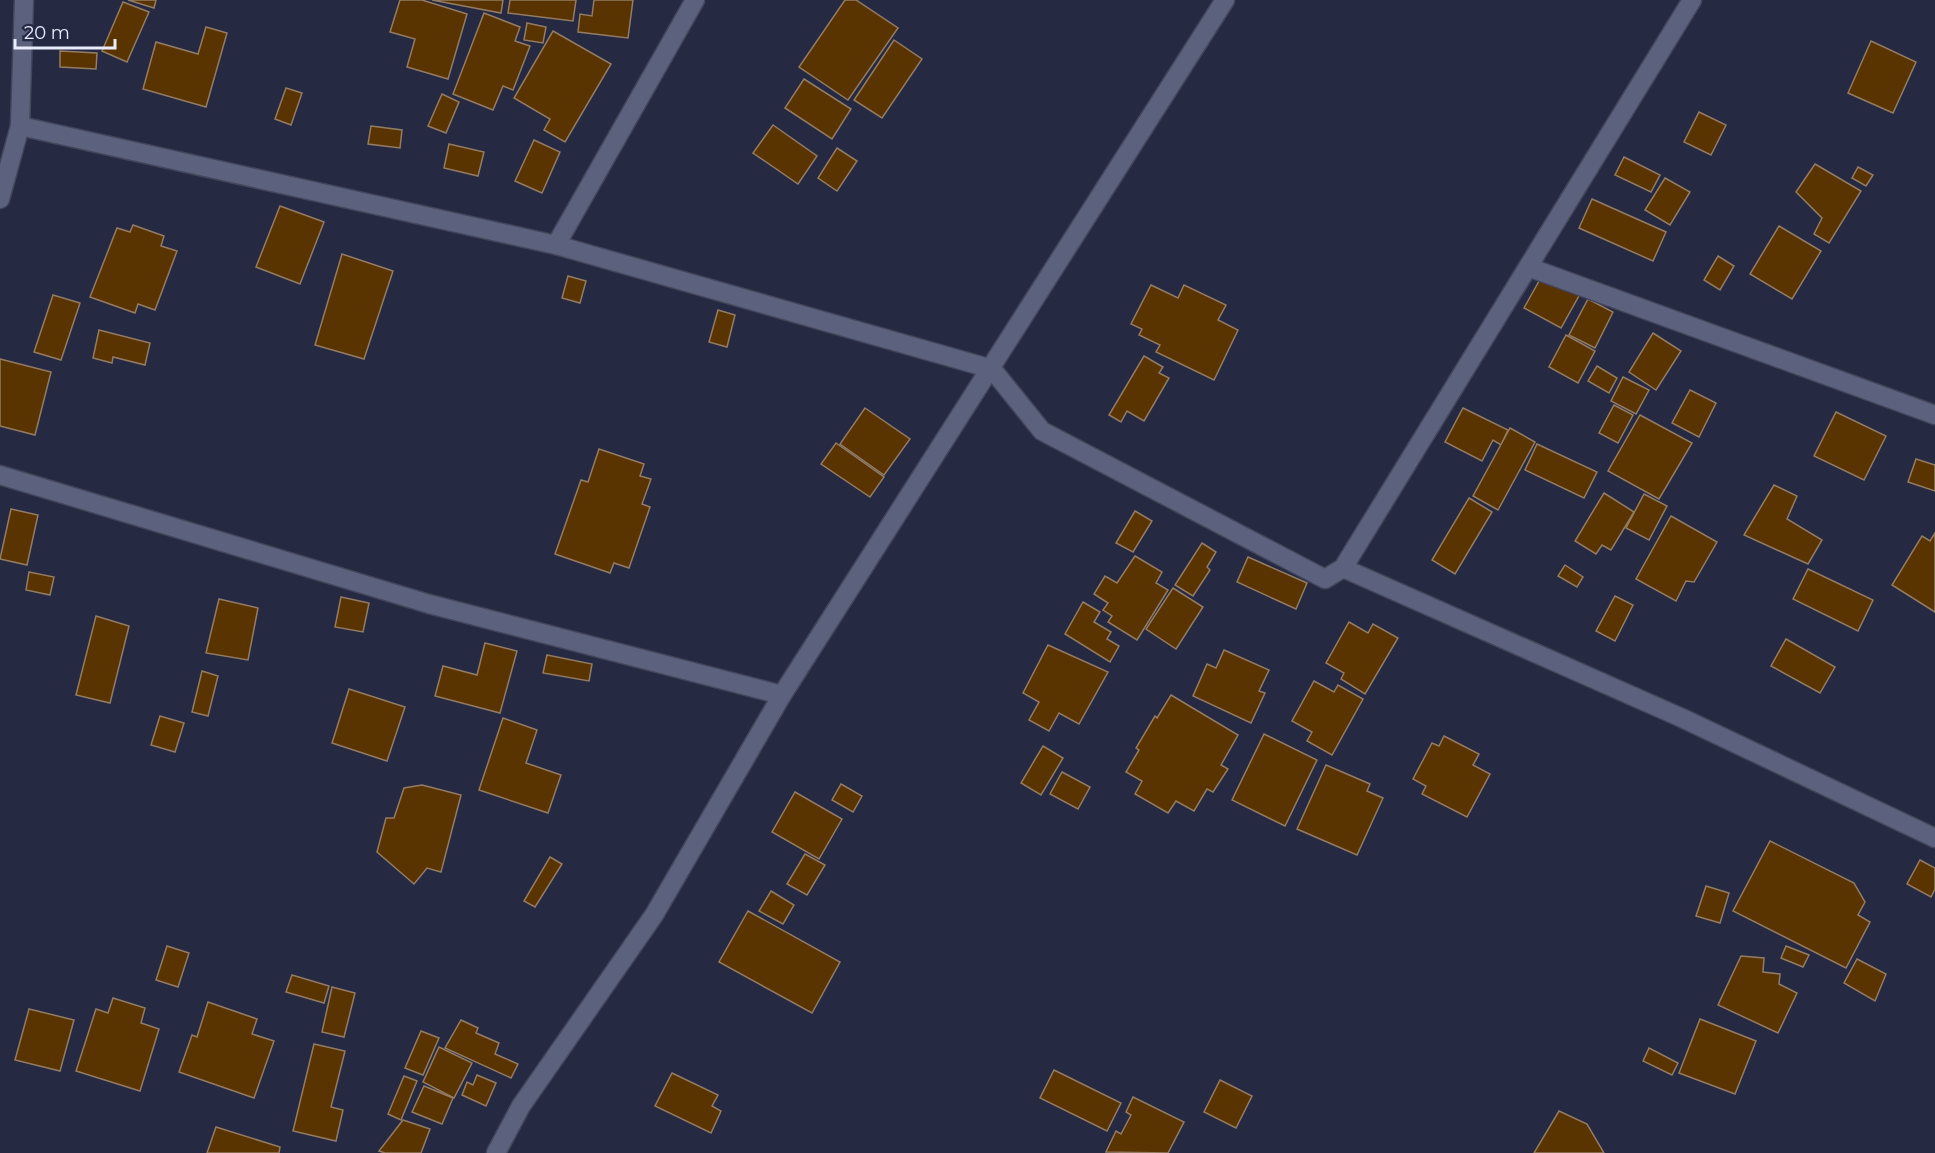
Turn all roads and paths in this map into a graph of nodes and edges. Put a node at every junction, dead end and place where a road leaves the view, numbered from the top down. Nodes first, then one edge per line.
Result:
1 (24, 0) edge
2 (695, 0) edge
3 (1226, 0) edge
4 (1692, 0) edge
5 (20, 126) junction
6 (0, 199) edge
7 (556, 244) junction
8 (1528, 267) junction
9 (992, 369) junction
10 (1935, 415) edge
11 (0, 475) edge
12 (1343, 568) junction
13 (782, 695) junction
14 (1935, 838) edge
15 (496, 1153) edge

1 - 5 street
2 - 7 street
3 - 9 street
4 - 8 street
5 - 6 street
5 - 7 street
7 - 9 street
8 - 10 street
8 - 12 street
9 - 12 street
9 - 13 street
11 - 13 street
12 - 14 street
13 - 15 street

